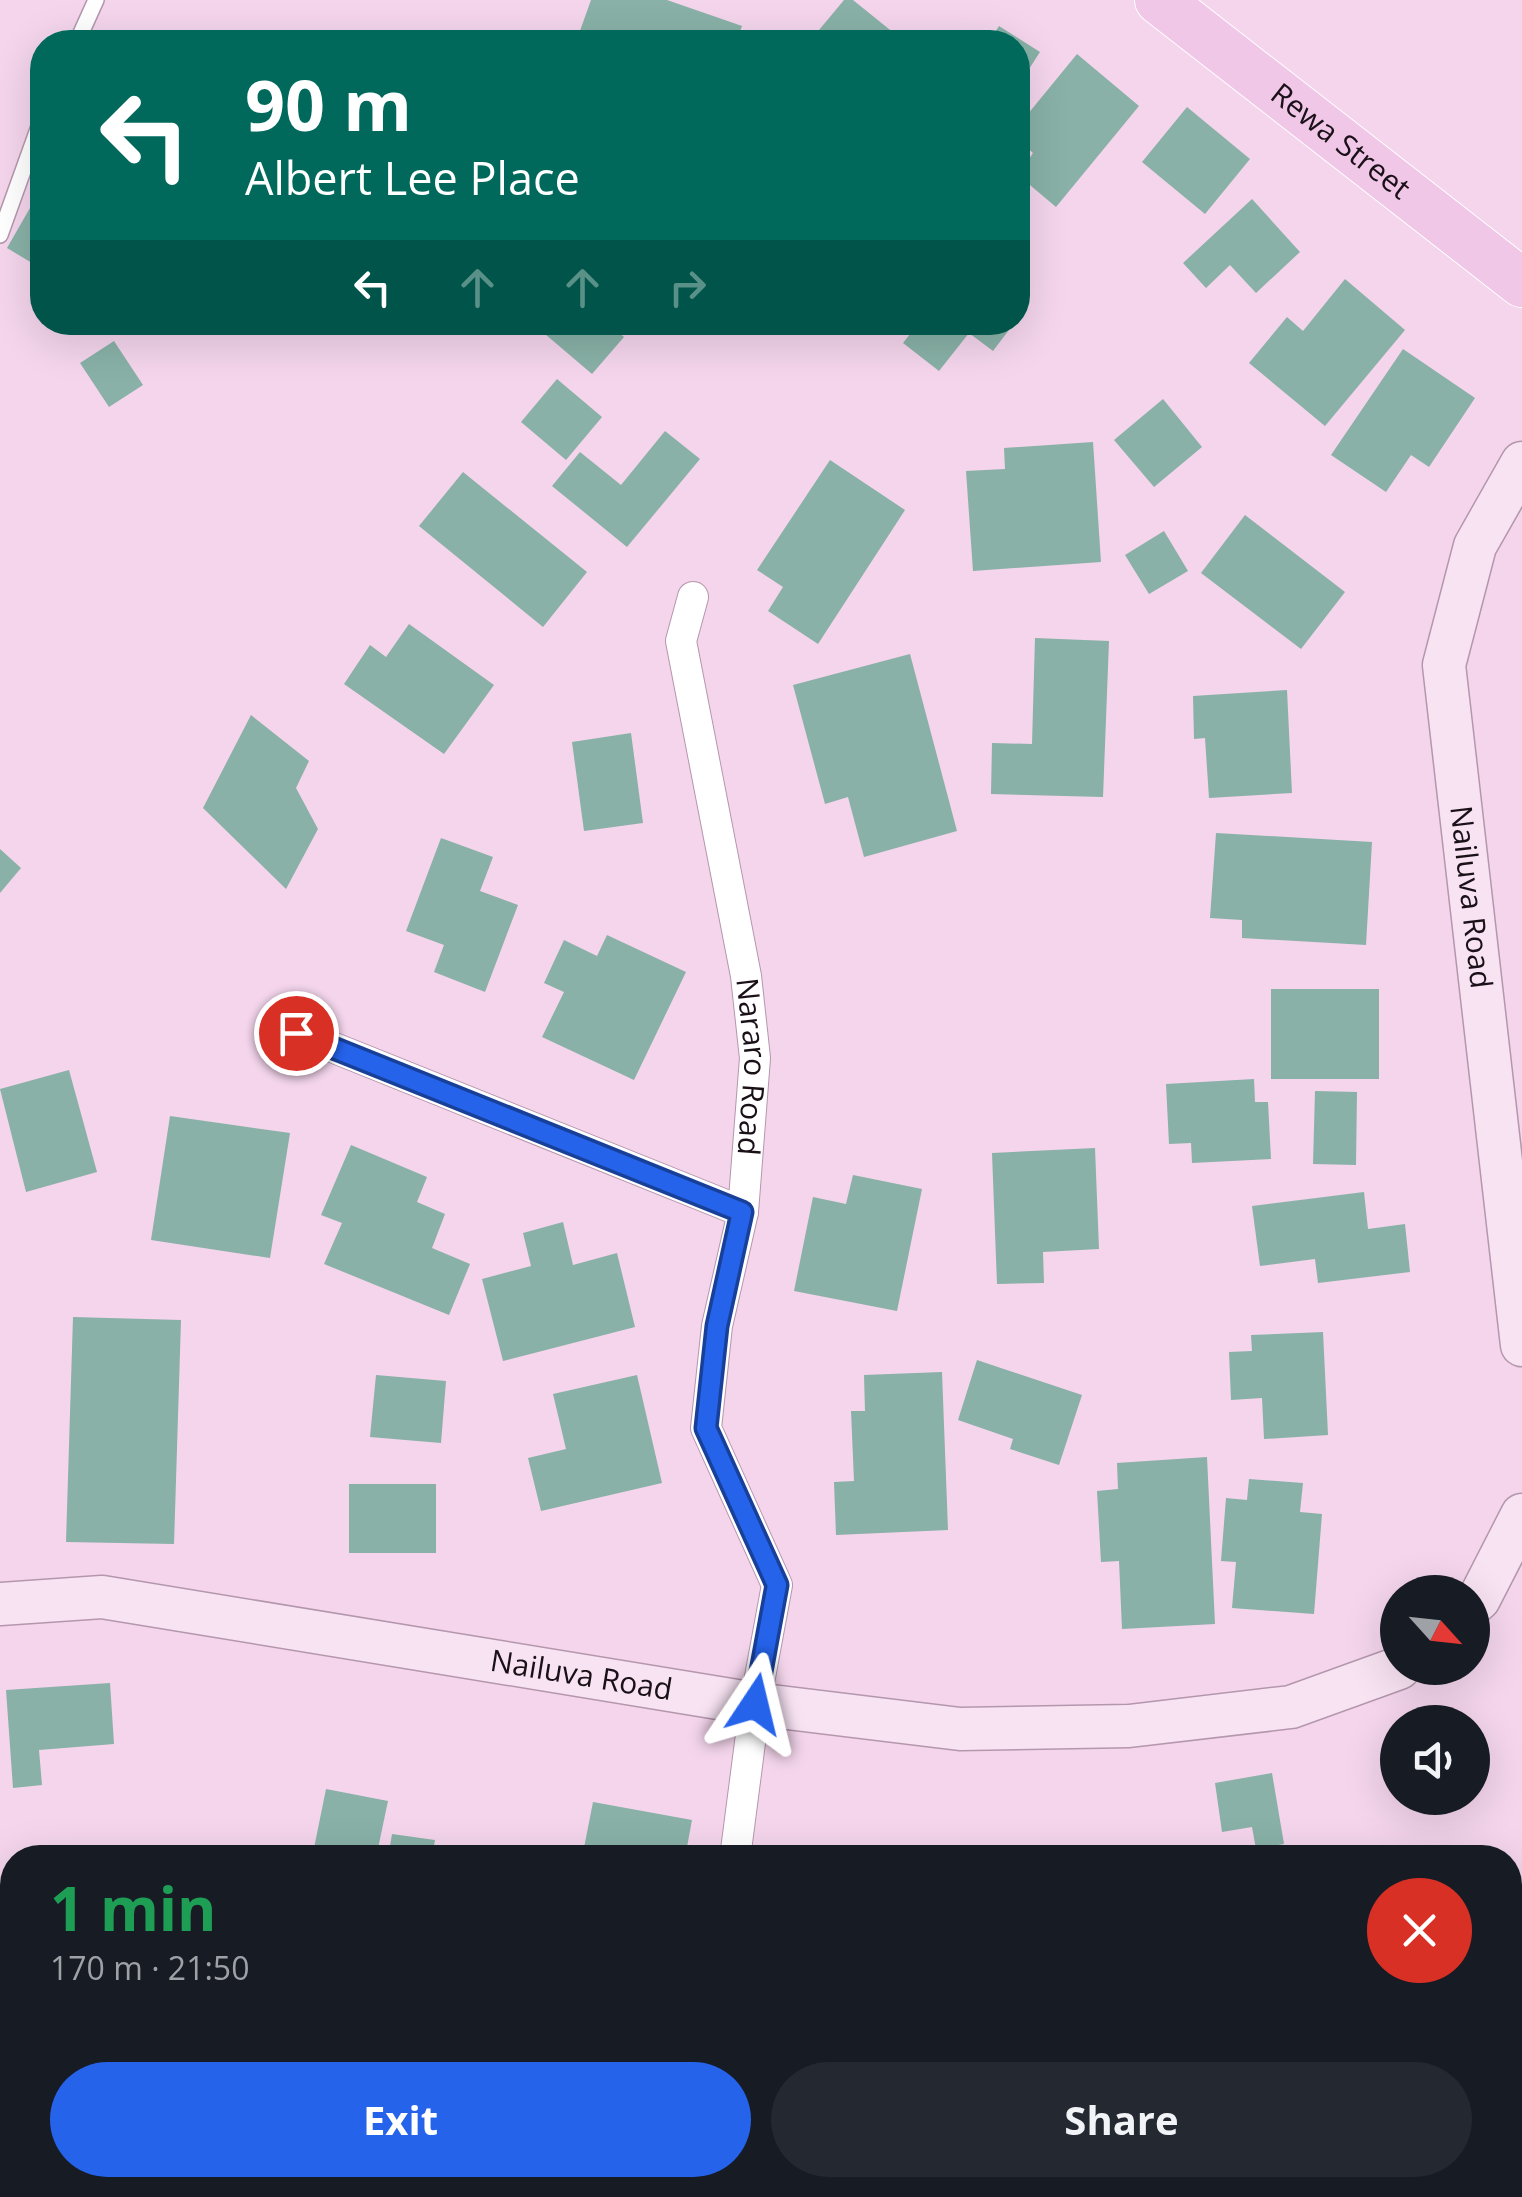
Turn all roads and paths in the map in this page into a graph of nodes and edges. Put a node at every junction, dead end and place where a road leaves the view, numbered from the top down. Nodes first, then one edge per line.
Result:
1 (96, 0) edge
2 (1160, 0) edge
3 (82, 30) edge
4 (30, 151) edge
5 (0, 234) edge
6 (1522, 283) edge
7 (1522, 463) edge
8 (693, 597) dead end
9 (296, 1033) dead end
10 (742, 1212) junction
11 (1522, 1345) edge
12 (1522, 1515) edge
13 (1490, 1578) edge
14 (0, 1604) edge
15 (1380, 1675) edge
16 (755, 1704) junction
17 (736, 1845) edge

1 - 3 lane
2 - 6 main road, Rewa Street
4 - 5 lane
7 - 11 main road, Nailuva Road
8 - 10 street, Nararo Road
9 - 10 street
10 - 16 street, Nararo Road
12 - 13 main road
14 - 16 main road, Nailuva Road
15 - 16 main road, Nailuva Road
16 - 17 street, Nararo Road

